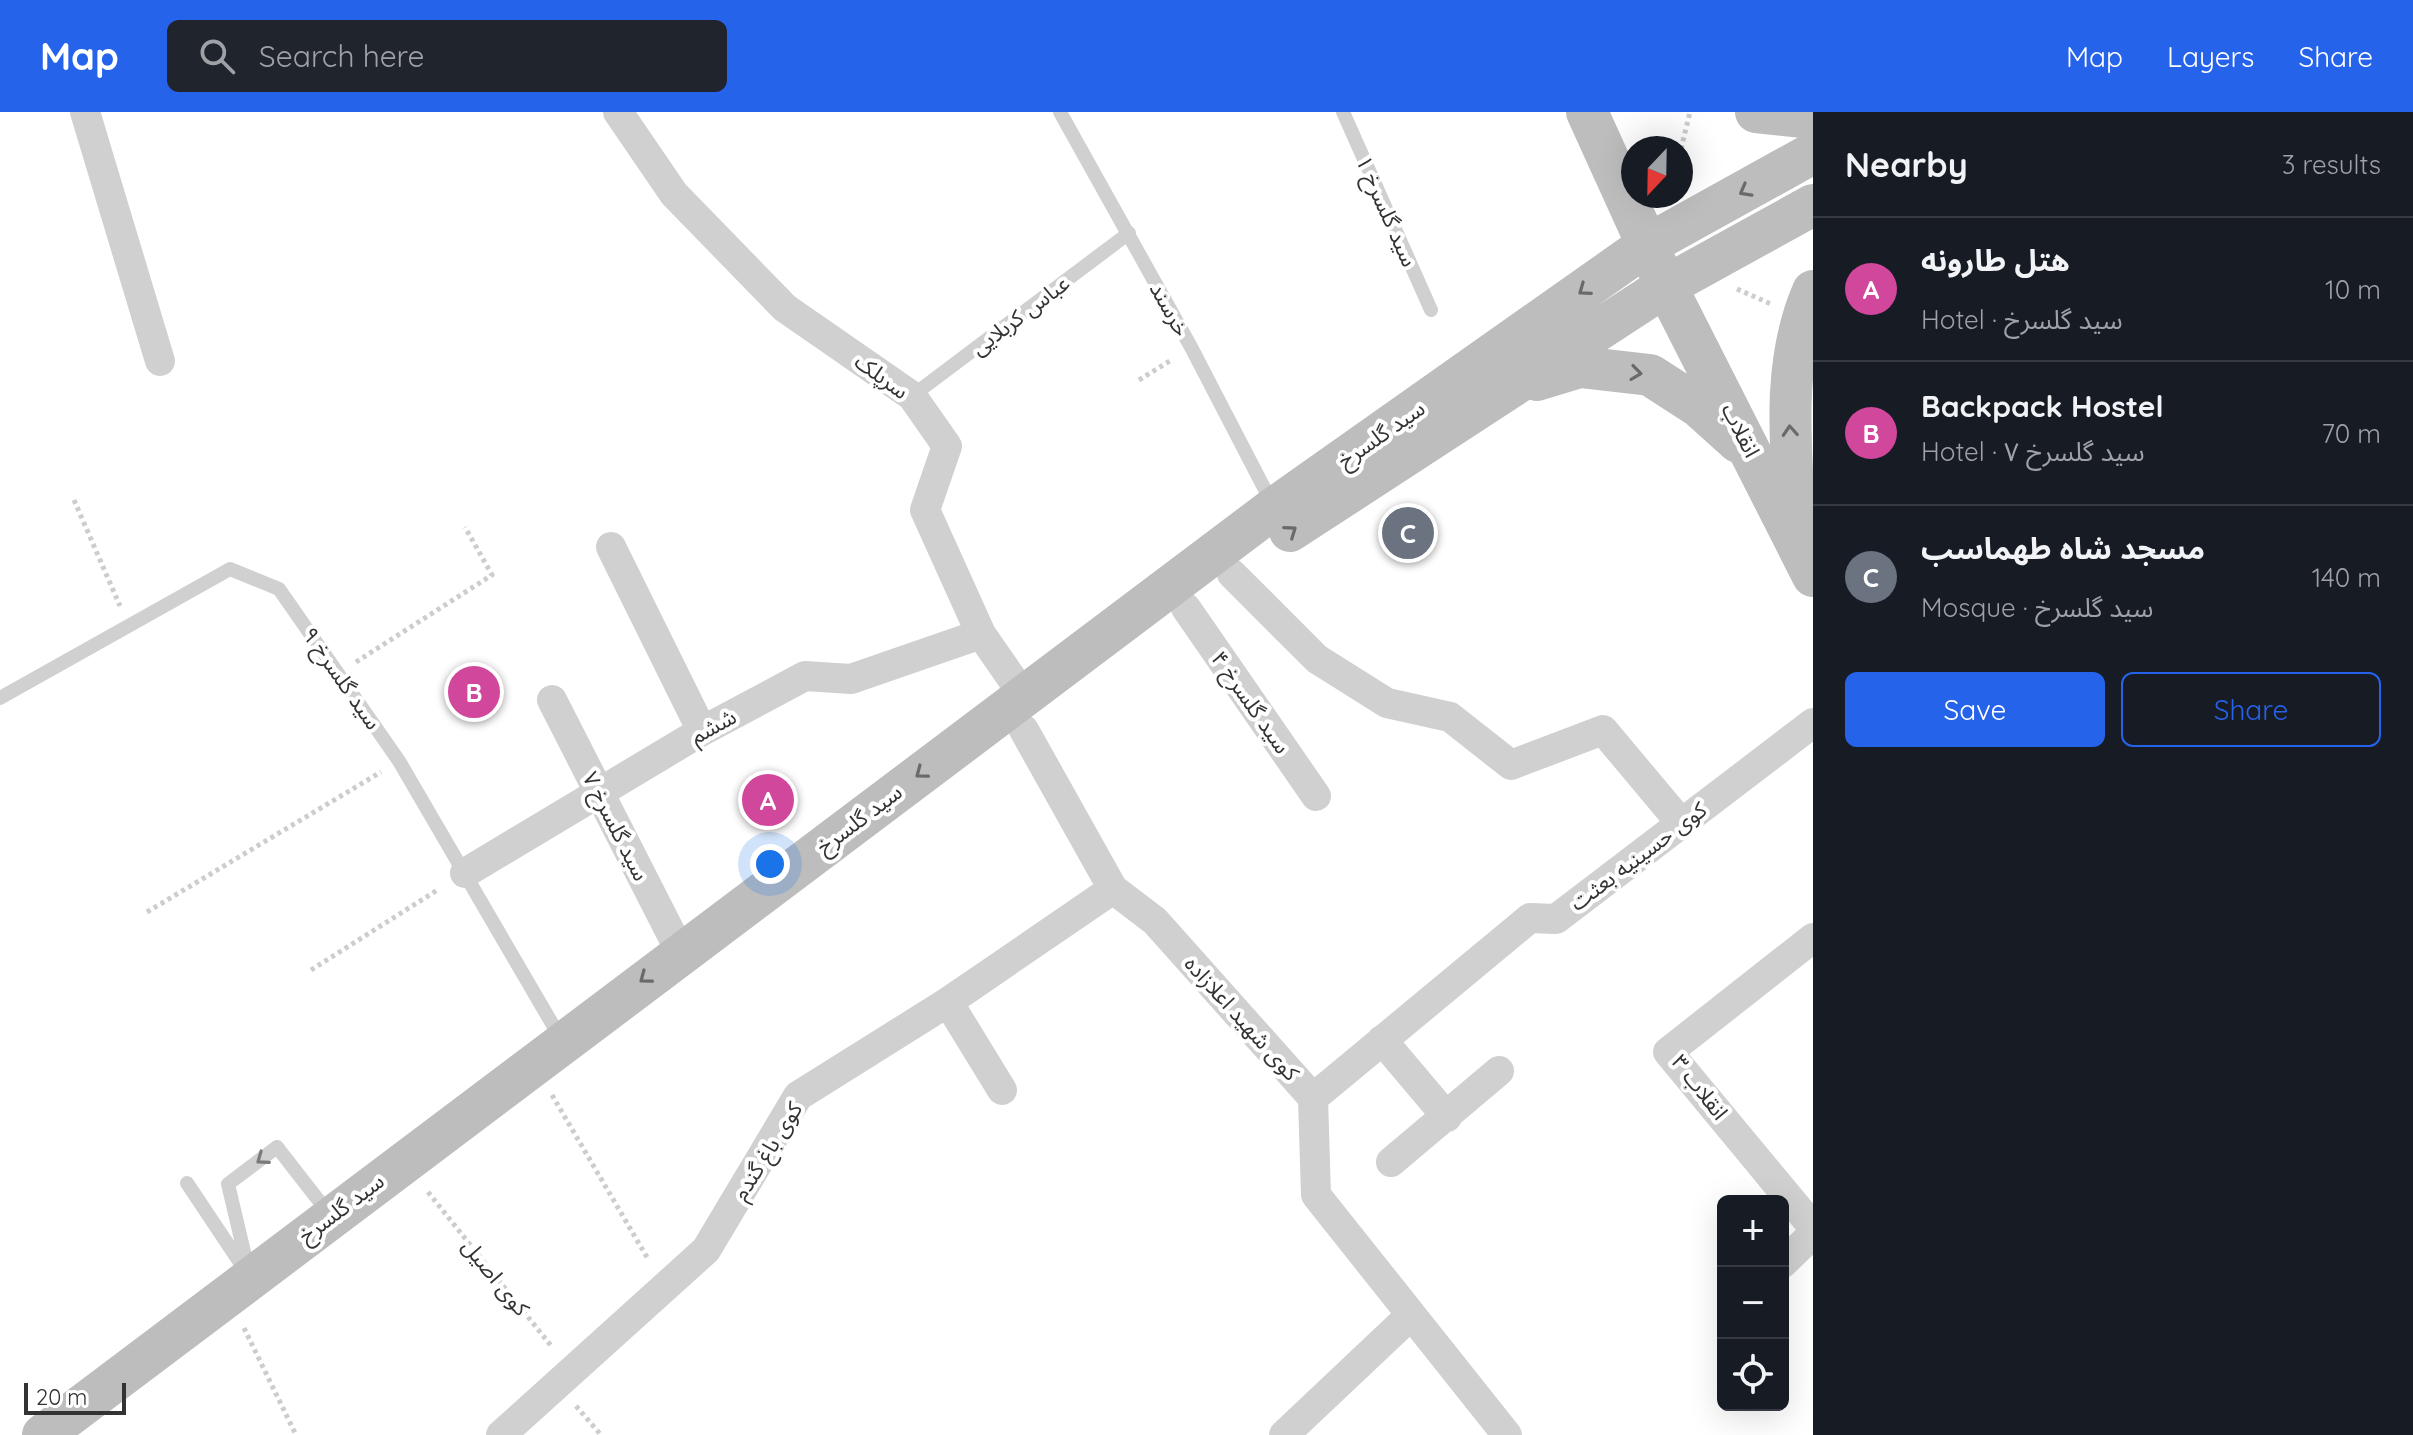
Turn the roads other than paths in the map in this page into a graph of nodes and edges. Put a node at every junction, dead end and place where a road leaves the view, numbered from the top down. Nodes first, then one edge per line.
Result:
1 (85, 112) edge
2 (618, 112) edge
3 (1060, 112) edge
4 (1343, 112) edge
5 (1587, 112) edge
6 (1756, 112) edge
7 (1813, 118) edge
8 (1813, 153) edge
9 (1813, 205) edge
10 (1129, 233) junction
11 (1647, 245) junction
12 (1666, 286) junction
13 (1813, 291) edge
14 (1431, 310) dead end
15 (160, 361) dead end
16 (1506, 389) junction
17 (912, 396) junction
18 (1754, 457) junction
19 (1274, 508) junction
20 (1796, 537) junction
21 (611, 547) dead end
22 (1232, 574) junction
23 (1813, 576) edge
24 (1186, 608) junction
25 (981, 634) junction
26 (0, 698) edge
27 (552, 700) dead end
28 (1024, 713) junction
29 (1813, 723) edge
30 (702, 731) junction
31 (598, 794) junction
32 (1316, 796) dead end
33 (1681, 823) junction
34 (465, 873) junction
35 (1113, 889) junction
36 (1813, 938) edge
37 (680, 951) junction
38 (948, 1002) junction
39 (1382, 1040) junction
40 (563, 1041) junction
41 (1499, 1071) dead end
42 (1002, 1090) dead end
43 (1313, 1098) junction
44 (1447, 1117) junction
45 (1391, 1162) dead end
46 (187, 1183) dead end
47 (339, 1227) junction
48 (1813, 1227) edge
49 (1813, 1234) edge
50 (1789, 1257) edge
51 (252, 1299) junction
52 (1411, 1315) junction
53 (43, 1435) edge
54 (86, 1435) edge
55 (501, 1435) edge
56 (1284, 1435) edge
57 (1507, 1435) edge

1 - 15 street
2 - 17 street, سرپلک
3 - 10 lane, خرسند
4 - 14 lane, سید گلسرخ ۱
5 - 11 main road, انقلاب
6 - 7 main road
8 -> 11 main road, سید گلسرخ
9 - 12 main road, سید گلسرخ
10 - 17 lane, عباس کربلایی
10 - 19 lane, خرسند
11 - 12 main road, انقلاب
11 -> 19 main road, سید گلسرخ
12 - 16 main road, سید گلسرخ
12 - 18 main road, انقلاب
20 -> 13 main road
16 -> 18 main road
22 -> 16 main road, سید گلسرخ
17 - 25 street, سرپلک
18 - 20 main road, انقلاب
19 - 28 main road, سید گلسرخ
20 - 23 main road, انقلاب
21 - 30 street
22 - 24 main road, سید گلسرخ
22 - 33 street
24 - 28 main road, سید گلسرخ
24 - 32 street, سید گلسرخ ۴
25 - 28 street, سرپلک
25 - 30 street, ششم
26 - 34 lane, سید گلسرخ ۹
27 - 31 street, سید گلسرخ ۷
28 - 35 street, کوی شهید اعلازاده
28 -> 37 main road, سید گلسرخ
28 - 47 main road, سید گلسرخ
29 - 33 street, کوی حسینیه بعثت
30 - 31 street, ششم
31 - 34 street, ششم
31 - 37 street, سید گلسرخ ۷
33 - 39 street, کوی حسینیه بعثت
34 - 40 lane, سید گلسرخ ۹
35 - 38 street, کوی باغ گندم
35 - 43 street, کوی شهید اعلازاده
36 - 48 street, انقلاب ۳
37 -> 40 main road, سید گلسرخ
38 - 42 street
38 - 55 street, کوی باغ گندم
39 - 43 street, کوی حسینیه بعثت
39 - 44 street
40 - 47 main road, سید گلسرخ
41 - 44 street
43 - 52 street, کوی شهید اعلازاده
44 - 45 street
46 - 51 lane
47 - 51 main road, سید گلسرخ
47 -> 51 lane
49 - 50 street
51 - 53 main road, سید گلسرخ
51 - 54 main road, سید گلسرخ
52 - 56 street
52 - 57 street, کوی شهید اعلازاده

